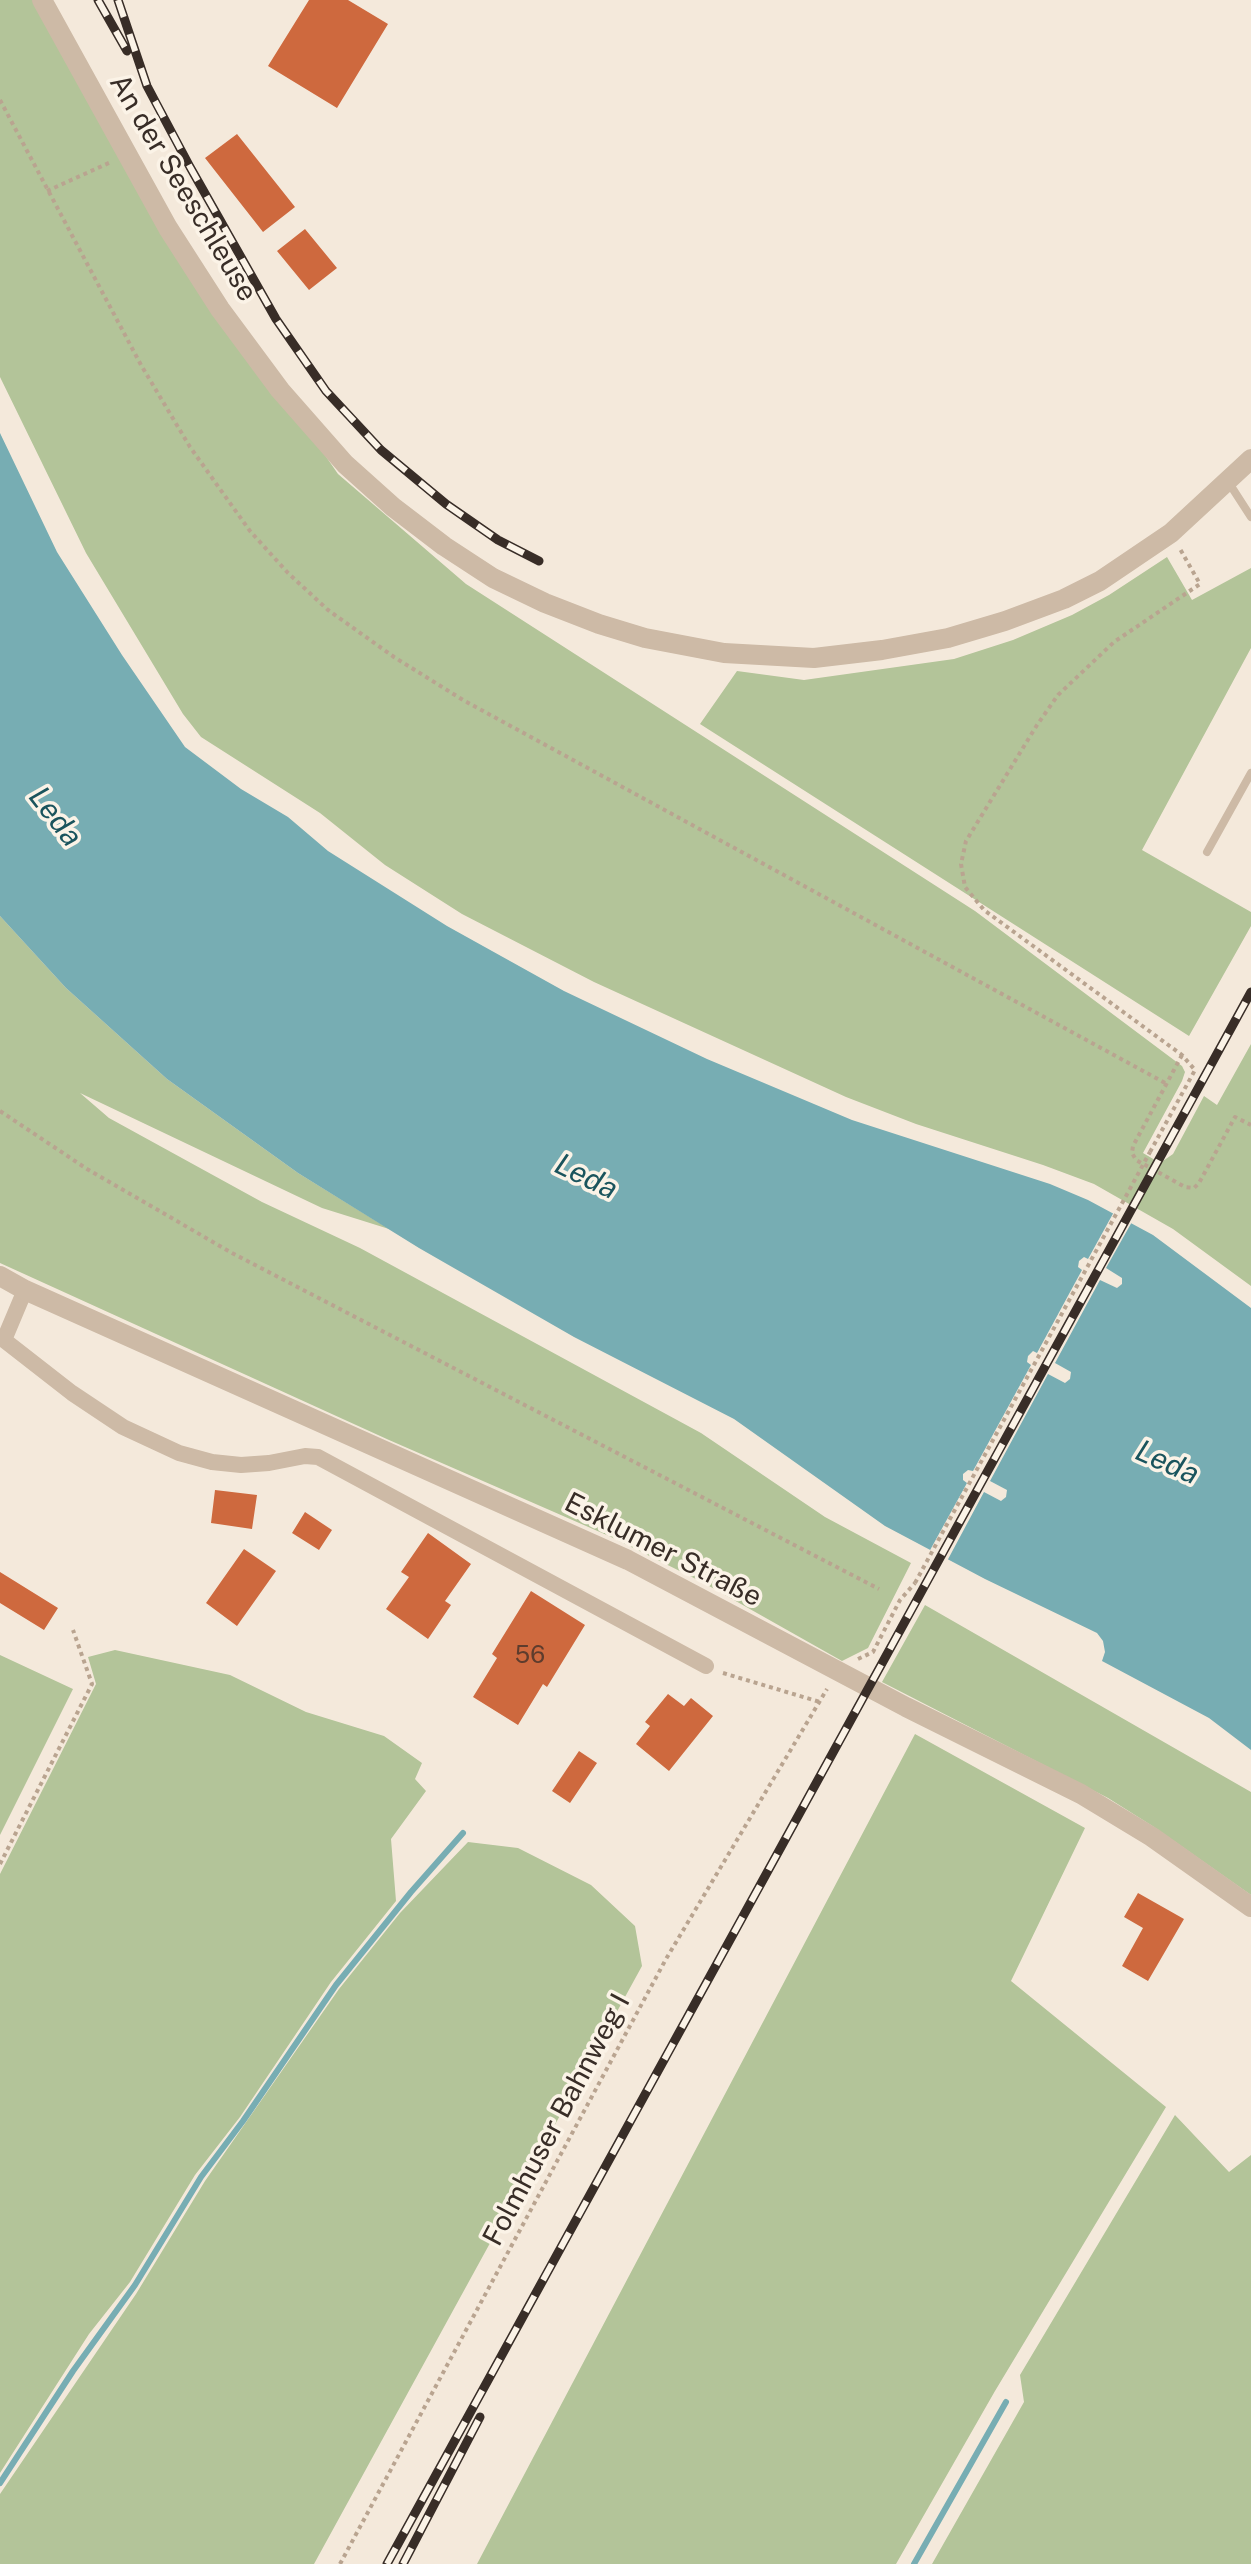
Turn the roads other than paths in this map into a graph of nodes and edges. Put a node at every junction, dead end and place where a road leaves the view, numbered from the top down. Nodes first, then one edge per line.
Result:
1 (42, 0) edge
2 (1251, 459) edge
3 (1228, 482) junction
4 (1251, 517) edge
5 (1251, 773) edge
6 (1207, 852) dead end
7 (0, 1276) edge
8 (25, 1290) junction
9 (706, 1666) road end
10 (1251, 1907) edge

1 - 3 street, An der Seeschleuse
2 - 3 street, An der Seeschleuse
3 - 4 lane
5 - 6 lane
7 - 8 street, Esklumer Straße
8 - 9 street
8 - 10 street, Esklumer Straße

